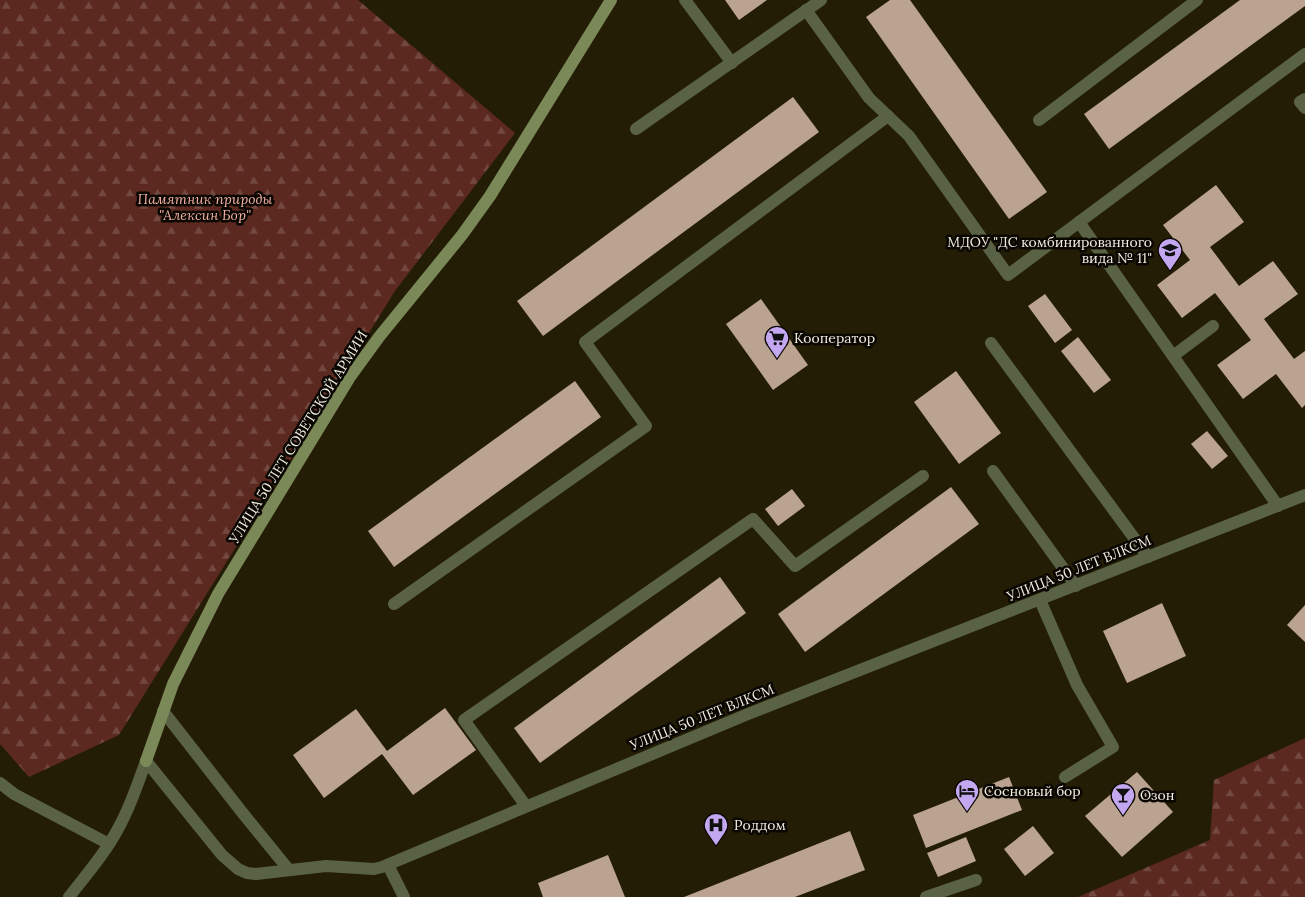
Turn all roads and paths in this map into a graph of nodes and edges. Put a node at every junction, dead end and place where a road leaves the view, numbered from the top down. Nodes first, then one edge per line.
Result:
1 (611, 0) edge
2 (685, 0) edge
3 (821, 0) edge
4 (1197, 0) edge
5 (806, 10) junction
6 (1305, 54) edge
7 (732, 63) junction
8 (1305, 99) edge
9 (1305, 108) edge
10 (888, 116) junction
11 (1039, 120) dead end
12 (636, 129) dead end
13 (1079, 222) junction
14 (1213, 326) dead end
15 (991, 343) dead end
16 (1173, 356) junction
17 (993, 471) dead end
18 (923, 476) dead end
19 (1305, 495) edge
20 (1278, 506) junction
21 (1148, 557) junction
22 (1076, 586) junction
23 (1040, 600) junction
24 (394, 604) dead end
25 (163, 711) junction
26 (146, 761) junction
27 (1065, 777) dead end
28 (0, 783) edge
29 (526, 806) junction
30 (109, 844) junction
31 (388, 865) junction
32 (289, 870) junction
33 (976, 880) dead end
34 (69, 897) edge
35 (404, 897) edge
36 (926, 897) edge

1 - 25 street, УЛИЦА 50 ЛЕТ СОВЕТСКОЙ АРМИИ
2 - 7 street
3 - 5 street
4 - 11 street
5 - 7 street
5 - 10 street
6 - 13 street
7 - 12 street
8 - 9 street
10 - 13 street
10 - 24 street
13 - 16 street
14 - 16 street
15 - 21 street
16 - 20 street
17 - 22 street
18 - 29 street
19 - 20 street, УЛИЦА 50 ЛЕТ ВЛКСМ
20 - 21 street, УЛИЦА 50 ЛЕТ ВЛКСМ
21 - 22 street, УЛИЦА 50 ЛЕТ ВЛКСМ
22 - 23 street, УЛИЦА 50 ЛЕТ ВЛКСМ
23 - 27 street
23 - 29 street, УЛИЦА 50 ЛЕТ ВЛКСМ
25 - 26 street, УЛИЦА 50 ЛЕТ СОВЕТСКОЙ АРМИИ
25 - 32 street
26 - 30 street
26 - 32 street, УЛИЦА 50 ЛЕТ ВЛКСМ
28 - 30 street
29 - 31 street, УЛИЦА 50 ЛЕТ ВЛКСМ
30 - 34 street
31 - 32 street, УЛИЦА 50 ЛЕТ ВЛКСМ
31 - 35 street
33 - 36 street

